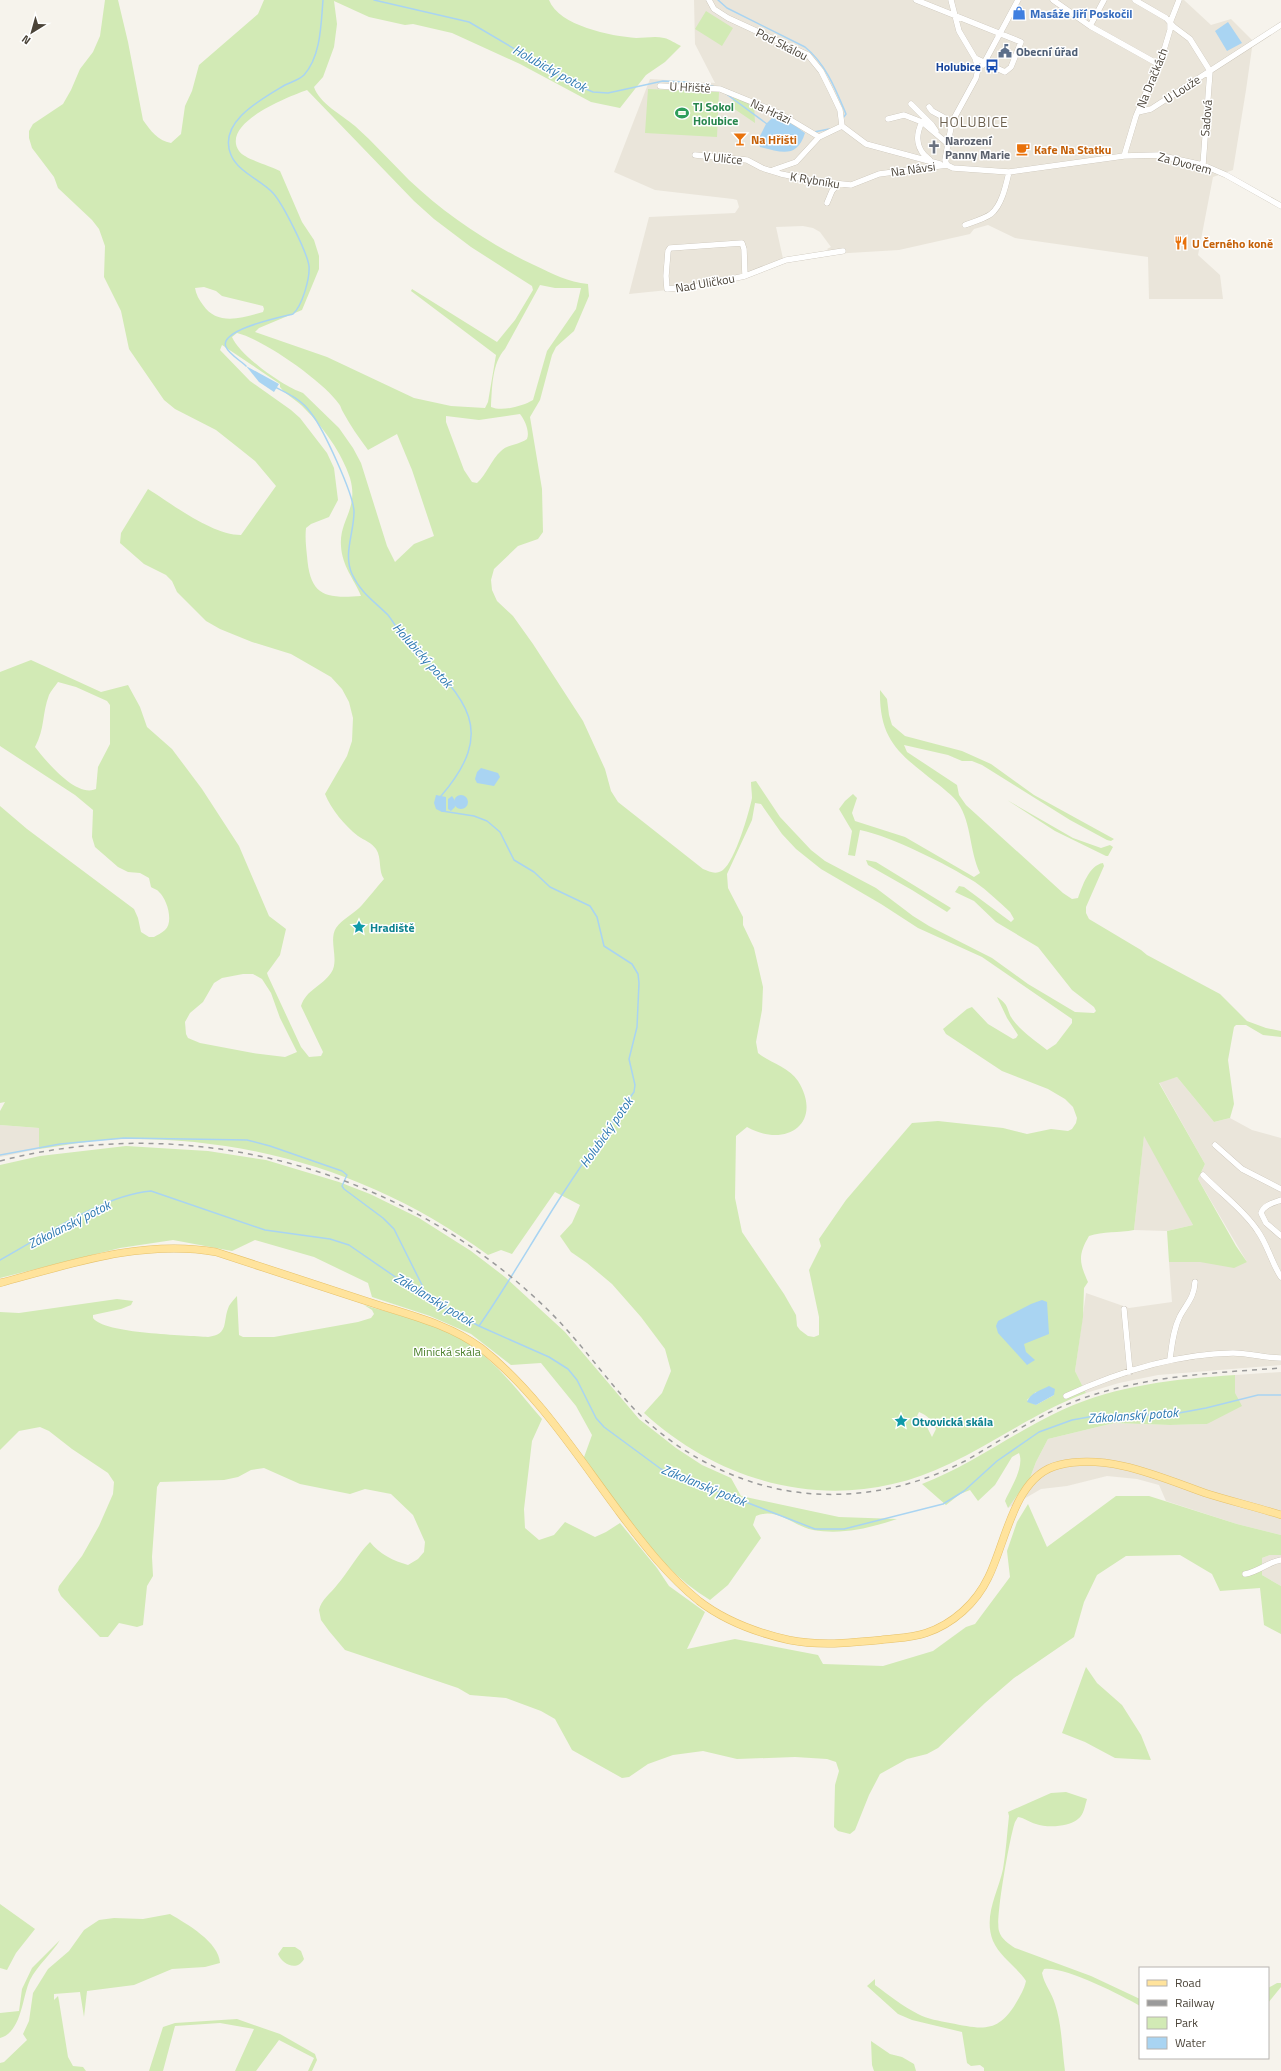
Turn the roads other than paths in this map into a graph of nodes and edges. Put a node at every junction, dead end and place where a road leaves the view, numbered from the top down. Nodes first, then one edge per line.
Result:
1 (710, 0) edge
2 (916, 0) edge
3 (951, 0) edge
4 (1018, 0) edge
5 (1053, 0) edge
6 (1104, 0) edge
7 (1135, 0) edge
8 (1180, 0) edge
9 (954, 15) junction
10 (1170, 23) junction
11 (1281, 25) edge
12 (1090, 26) junction
13 (1000, 34) junction
14 (975, 58) junction
15 (985, 64) junction
16 (1158, 64) junction
17 (978, 69) junction
18 (1210, 71) junction
19 (660, 86) dead end
20 (720, 89) joint
21 (911, 104) dead end
22 (929, 107) dead end
23 (1138, 112) junction
24 (888, 119) dead end
25 (922, 122) junction
26 (952, 122) junction
27 (842, 126) junction
28 (937, 133) junction
29 (820, 137) junction
30 (948, 144) junction
31 (695, 155) dead end
32 (1124, 156) junction
33 (933, 162) junction
34 (947, 165) junction
35 (1203, 166) junction
36 (773, 170) junction
37 (1009, 172) junction
38 (879, 174) joint
39 (838, 184) junction
40 (827, 203) dead end
41 (1281, 206) edge
42 (965, 225) dead end
43 (843, 251) dead end
44 (745, 276) junction
45 (1215, 1145) dead end
46 (1203, 1175) dead end
47 (1281, 1189) edge
48 (1281, 1200) edge
49 (1281, 1236) edge
50 (1281, 1277) edge
51 (1195, 1282) dead end
52 (0, 1283) edge
53 (1124, 1309) dead end
54 (1281, 1358) edge
55 (1170, 1359) junction
56 (1130, 1372) junction
57 (1066, 1396) dead end
58 (1281, 1515) edge
59 (1281, 1560) edge
60 (1245, 1574) dead end

1 - 27 street, Pod Skálou
2 - 9 street
3 - 9 street
4 - 13 street
5 - 12 street
6 - 12 street
7 - 10 street, U Louže
8 - 10 street, Na Dračkách
9 - 13 street
9 - 14 street
10 - 16 street, Na Dračkách
10 - 18 street, U Louže
11 - 18 street
12 - 16 street
13 - 15 street
13 - 15 street
14 - 15 street
14 - 17 street
15 - 17 street
16 - 23 street, Na Dračkách
17 - 26 street, Na Návsi
18 - 23 street, U Louže
18 - 35 street, Sadová
19 - 20 street, U Hřiště
20 - 29 street, Na Hrázi
21 - 28 street
22 - 26 street
23 - 32 street, Na Dračkách
24 - 25 street
25 - 28 street
25 - 33 street, Na Návsi
26 - 30 street, Na Návsi
27 - 29 street
27 - 33 street, Na Návsi
28 - 30 street
29 - 36 street
30 - 34 street, Na Návsi
31 - 36 street, V Uličce
32 - 35 street, Za Dvorem
32 - 37 street, Za Dvorem
33 - 34 street, Na Návsi
34 - 37 street, Na Návsi
34 - 38 street, Na Návsi
35 - 41 street, Za Dvorem
36 - 39 street, K Rybníku
37 - 42 street
38 - 39 street, K Rybníku
39 - 40 street
43 - 44 street, Nad Uličkou
44 - 44 street, Nad Uličkou
45 - 47 street
46 - 50 street
48 - 49 street
51 - 55 street
52 - 58 main road
53 - 56 street
54 - 55 street
55 - 56 street
56 - 57 street
59 - 60 street

